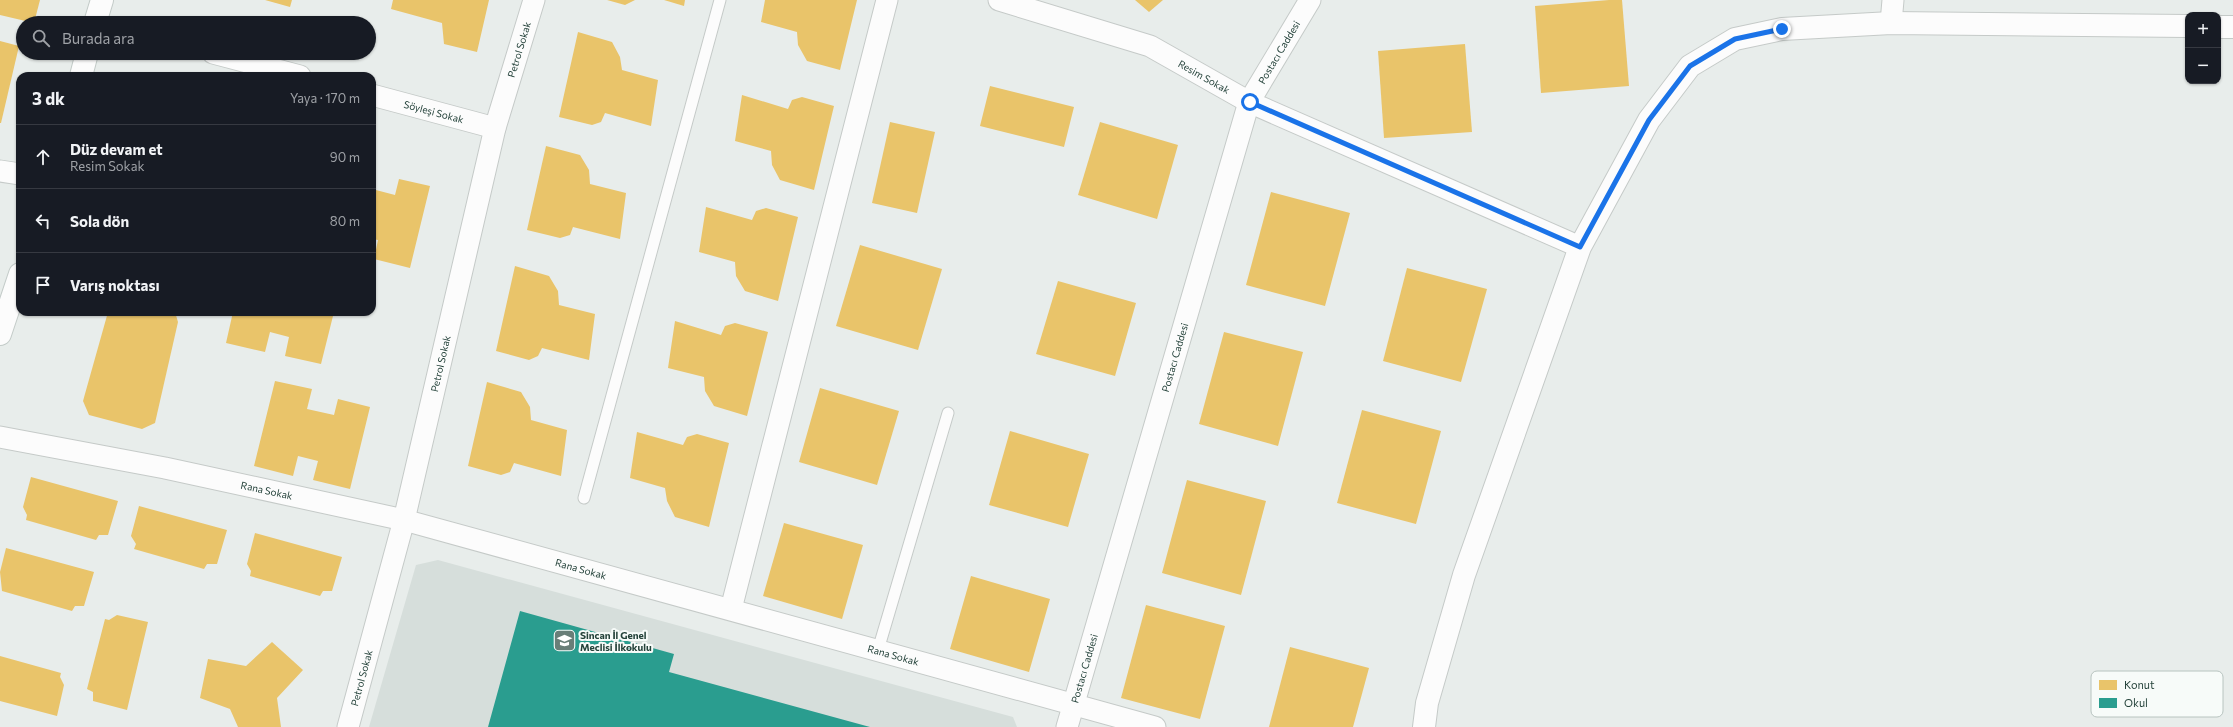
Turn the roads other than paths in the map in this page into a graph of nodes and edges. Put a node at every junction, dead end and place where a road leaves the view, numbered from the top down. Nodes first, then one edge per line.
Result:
1 (102, 0) edge
2 (534, 0) edge
3 (720, 0) edge
4 (887, 0) edge
5 (999, 0) edge
6 (1310, 0) edge
7 (1893, 0) edge
8 (99, 16) edge
9 (1891, 22) junction
10 (2185, 26) edge
11 (2221, 27) edge
12 (2233, 27) edge
13 (85, 60) edge
14 (239, 60) edge
15 (82, 72) edge
16 (285, 72) edge
17 (376, 96) edge
18 (1250, 102) junction
19 (495, 128) junction
20 (0, 171) edge
21 (16, 173) edge
22 (1580, 247) junction
23 (16, 286) edge
24 (0, 334) edge
25 (948, 413) dead end
26 (0, 437) edge
27 (584, 498) dead end
28 (404, 520) junction
29 (731, 609) junction
30 (878, 650) junction
31 (1073, 705) junction
32 (348, 727) edge
33 (1067, 727) edge
34 (1155, 727) edge
35 (1424, 727) edge

1 - 8 street
2 - 19 street, Petrol Sokak
3 - 27 lane
4 - 29 street
5 - 18 street, Resim Sokak
6 - 18 street, Postacı Caddesi
7 - 9 street
9 - 10 street
9 - 22 street
11 - 12 street
13 - 15 street
14 - 16 street
17 - 19 street, Söyleşi Sokak
18 - 22 street, Resim Sokak
18 - 31 street, Postacı Caddesi
19 - 28 street, Petrol Sokak
20 - 21 street
22 - 35 street
23 - 24 street
25 - 30 lane
26 - 28 street, Rana Sokak
28 - 29 street, Rana Sokak
28 - 32 street, Petrol Sokak
29 - 30 street, Rana Sokak
30 - 31 street, Rana Sokak
31 - 33 street, Postacı Caddesi
31 - 34 street, Rana Sokak

